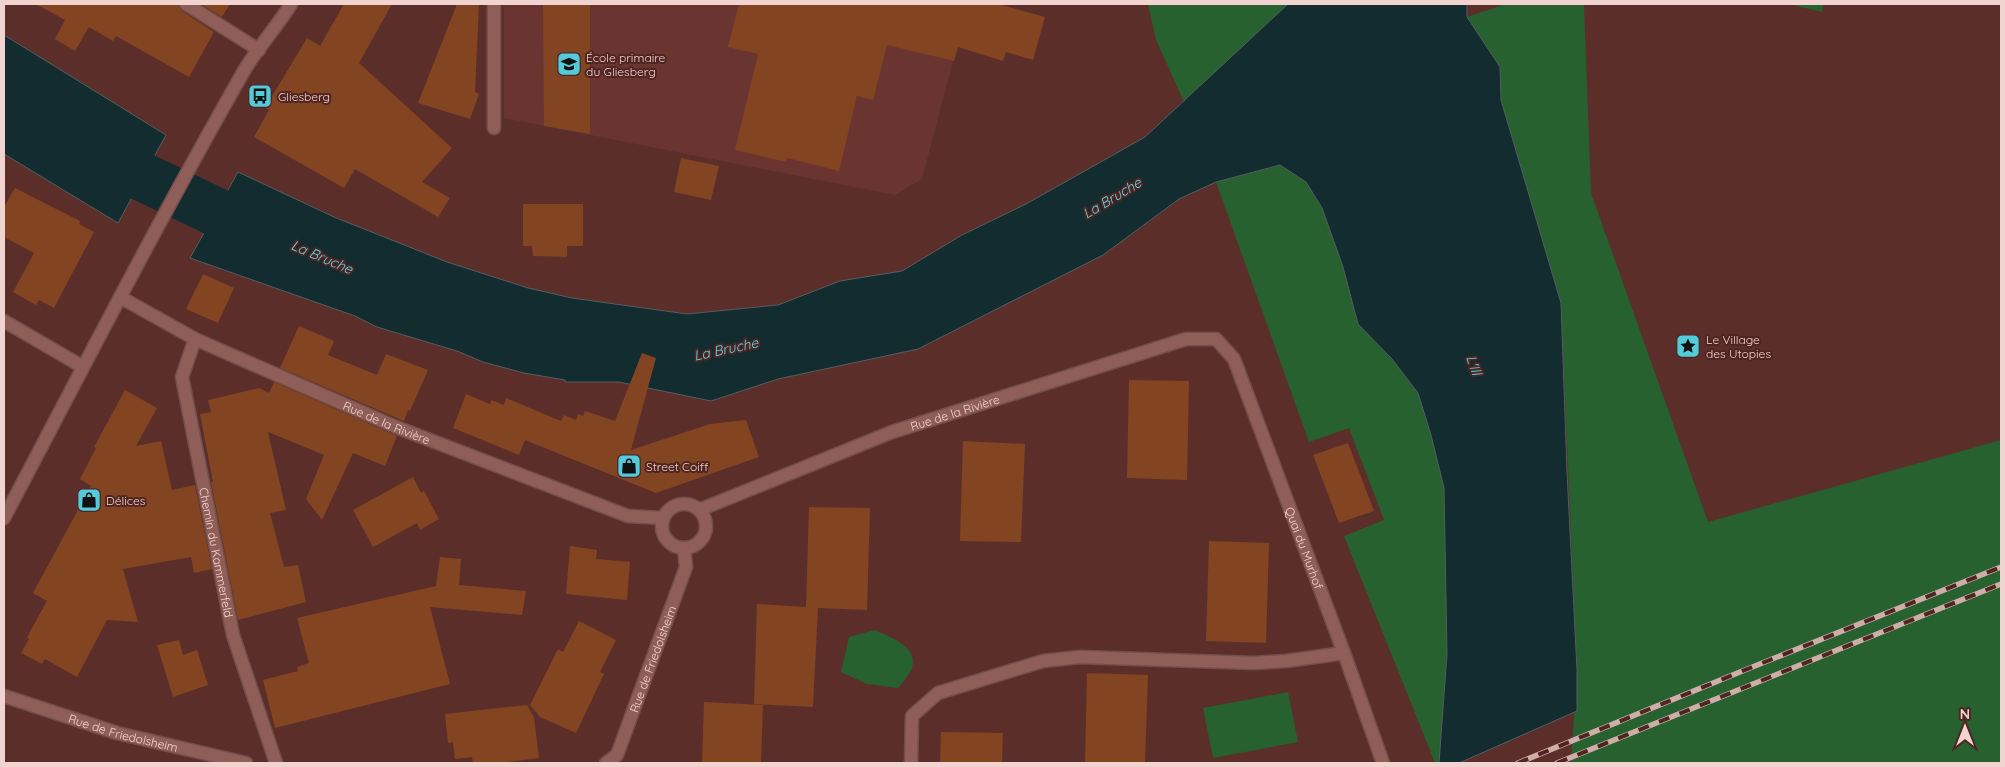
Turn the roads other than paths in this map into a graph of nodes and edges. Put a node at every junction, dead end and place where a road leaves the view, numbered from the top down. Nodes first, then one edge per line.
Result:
1 (186, 4) edge
2 (291, 4) edge
3 (494, 4) edge
4 (259, 50) junction
5 (494, 128) dead end
6 (120, 297) junction
7 (4, 321) edge
8 (195, 339) junction
9 (1216, 339) joint
10 (83, 367) junction
11 (699, 510) junction
12 (4, 518) edge
13 (663, 518) junction
14 (684, 548) junction
15 (1344, 653) junction
16 (4, 696) edge
17 (246, 763) edge
18 (276, 763) edge
19 (606, 763) edge
20 (911, 763) edge
21 (1382, 763) edge

1 - 4 street
2 - 4 street
3 - 5 street
4 - 6 street
6 - 8 street, Rue de la Rivière
6 - 10 street
7 - 10 street
8 - 13 street, Rue de la Rivière
8 - 18 street, Chemin du Kammerfeld
9 - 11 street, Rue de la Rivière
9 - 15 street, Quai du Murhof
10 - 12 street
11 - 13 street
11 - 14 street
13 - 14 street
14 - 19 street, Rue de Friedolsheim
15 - 20 street
15 - 21 street, Quai du Murhof
16 - 17 street, Rue de Friedolsheim

